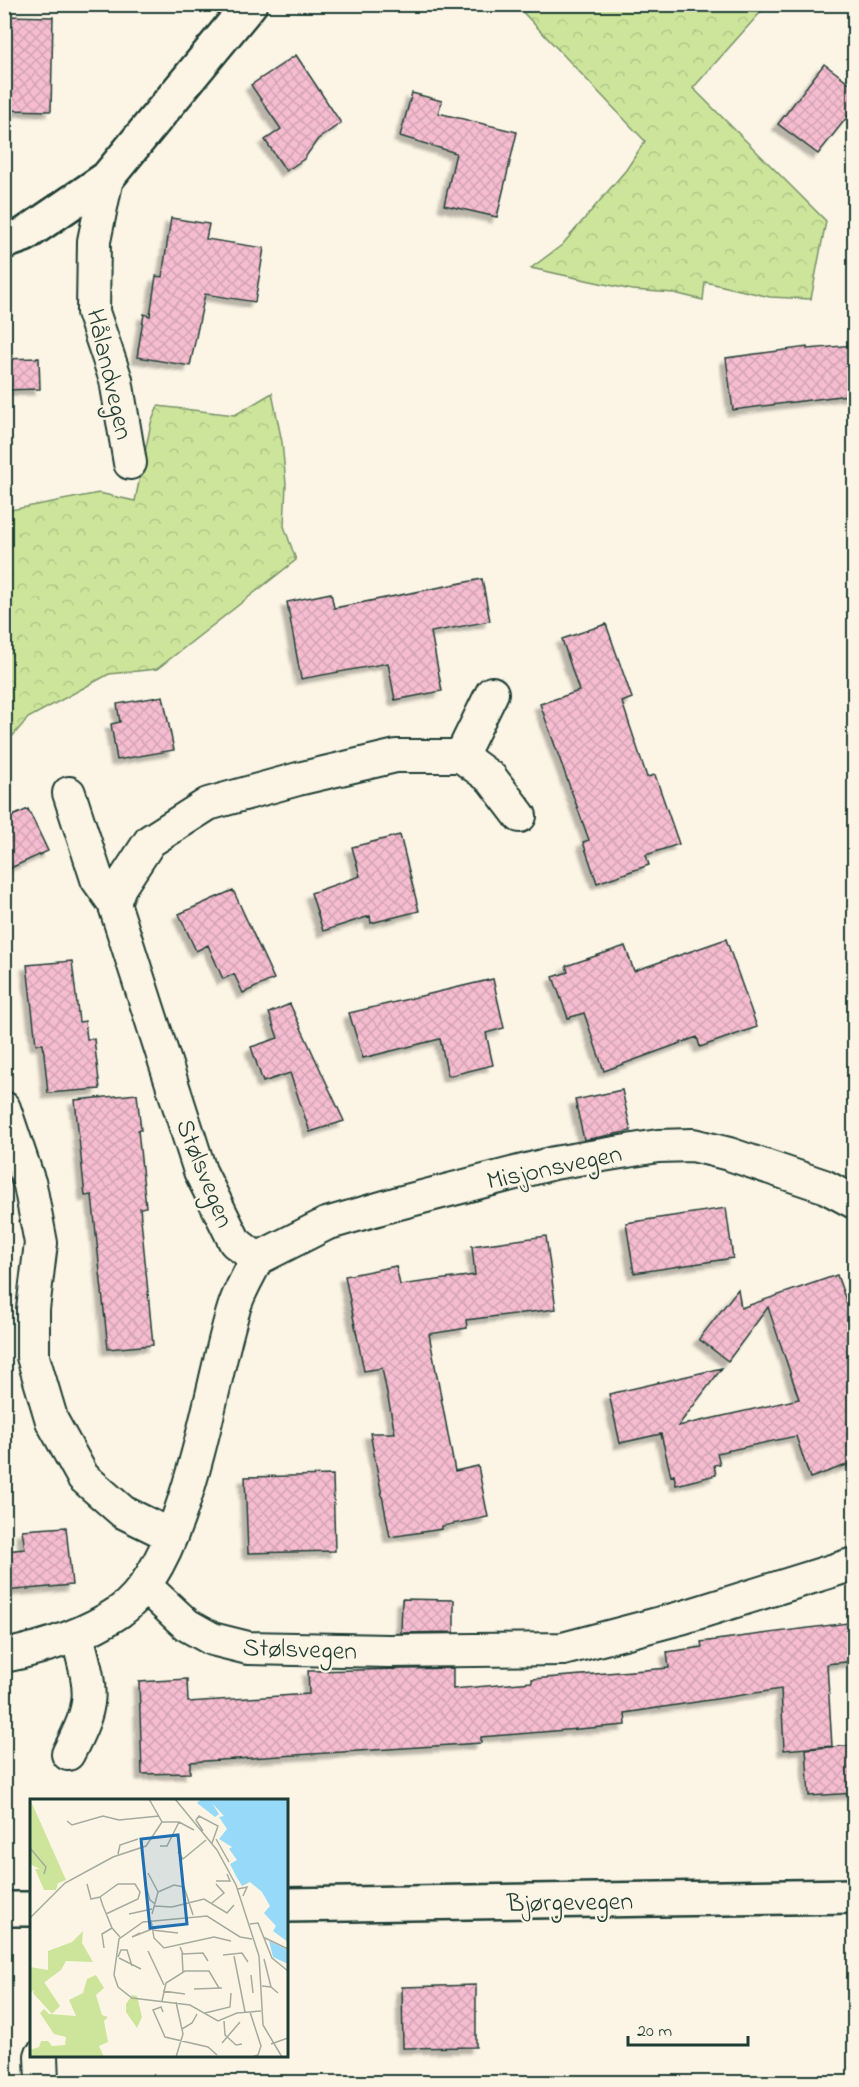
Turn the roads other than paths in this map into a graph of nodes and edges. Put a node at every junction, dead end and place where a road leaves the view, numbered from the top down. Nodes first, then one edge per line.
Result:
1 (250, 4) edge
2 (107, 178) junction
3 (4, 242) edge
4 (130, 464) dead end
5 (492, 693) dead end
6 (461, 756) junction
7 (69, 793) dead end
8 (520, 816) dead end
9 (114, 903) junction
10 (4, 1108) edge
11 (855, 1202) edge
12 (257, 1259) junction
13 (170, 1535) junction
14 (855, 1564) edge
15 (145, 1586) junction
16 (76, 1635) junction
17 (4, 1656) edge
18 (68, 1754) dead end
19 (855, 1896) edge
20 (288, 1905) edge
21 (4, 1909) edge
22 (30, 1909) edge
23 (41, 2057) edge
24 (42, 2082) edge

1 - 2 street, Hålandvegen
2 - 3 street, Hålandvegen
2 - 4 street, Hålandvegen
5 - 6 street
6 - 8 street
6 - 9 street
7 - 9 street, Stølsvegen
9 - 12 street, Stølsvegen
10 - 13 street
11 - 12 street, Misjonsvegen
12 - 13 street
13 - 15 street
14 - 15 street, Stølsvegen
15 - 16 street
16 - 17 street
16 - 18 street
19 - 20 street, Bjørgevegen
21 - 22 street
23 - 24 street

